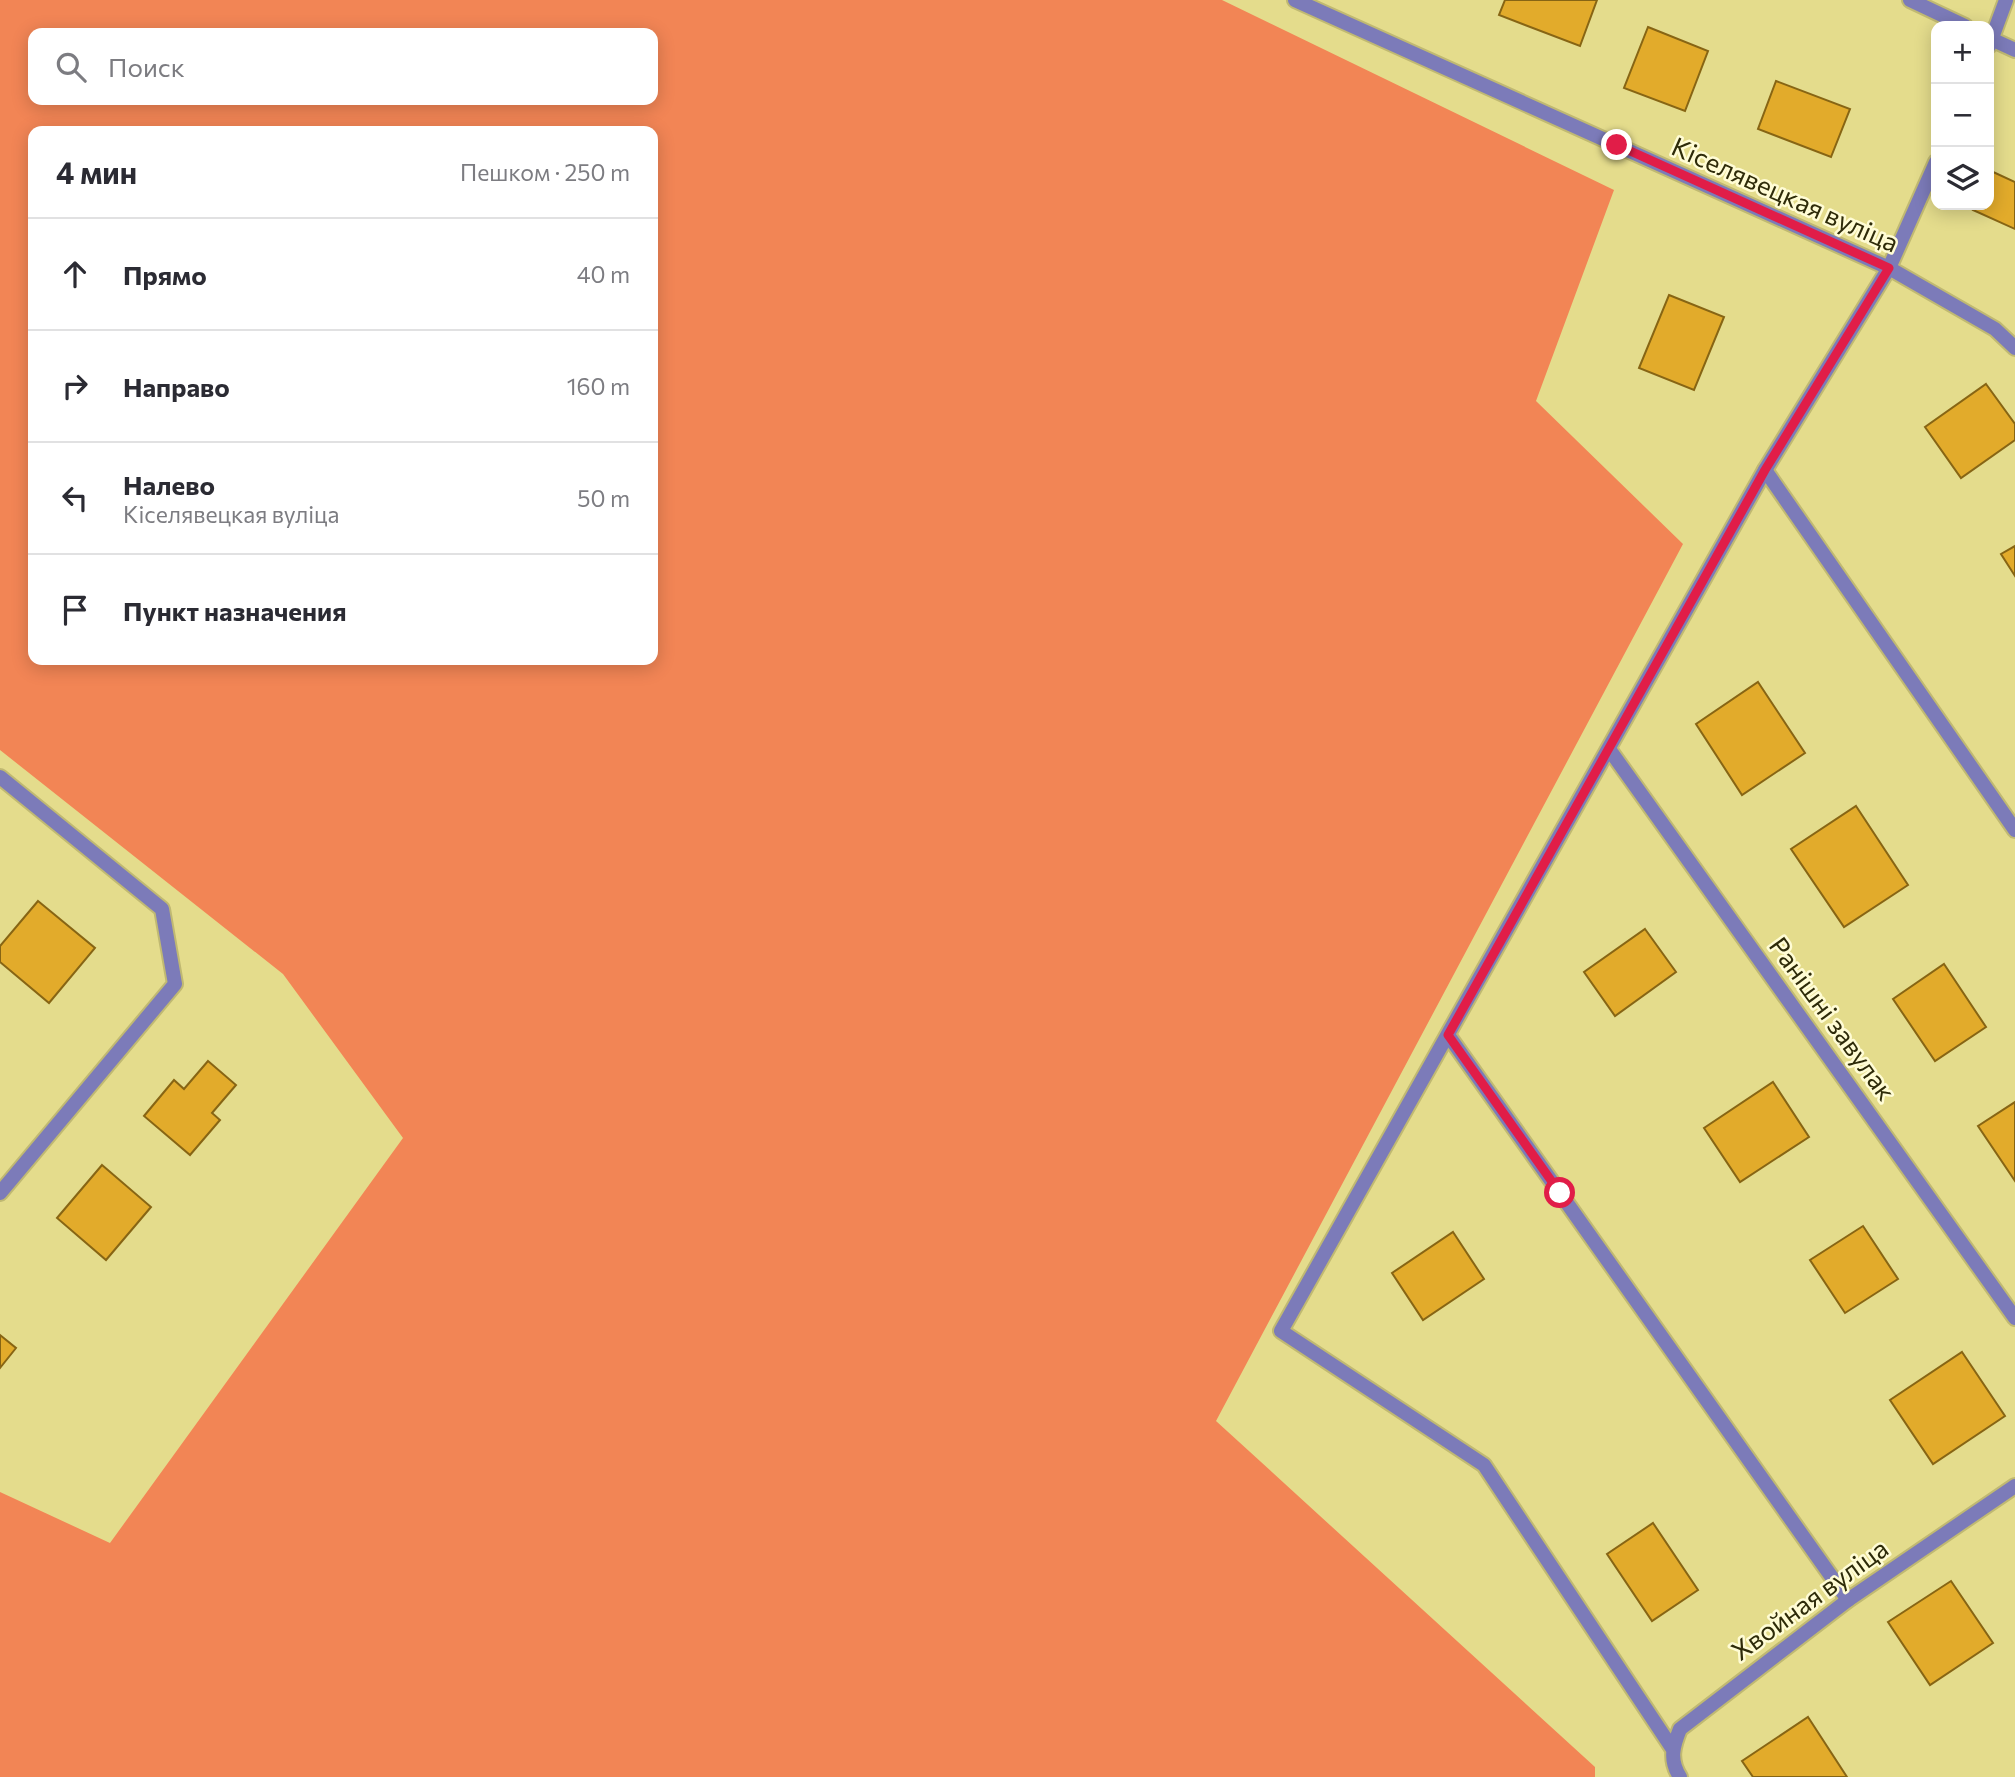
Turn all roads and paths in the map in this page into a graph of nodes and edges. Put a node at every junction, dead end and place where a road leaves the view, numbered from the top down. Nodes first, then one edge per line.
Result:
1 (1295, 0) edge
2 (1910, 0) edge
3 (2006, 0) edge
4 (1954, 21) edge
5 (1994, 31) edge
6 (1994, 42) edge
7 (2015, 50) edge
8 (1931, 174) edge
9 (1889, 268) junction
10 (2015, 348) edge
11 (1765, 470) junction
12 (1609, 749) junction
13 (0, 777) edge
14 (2015, 830) edge
15 (1448, 1035) junction
16 (0, 1193) edge
17 (2015, 1318) edge
18 (2015, 1486) edge
19 (1848, 1600) junction
20 (1672, 1748) junction
21 (1681, 1777) edge

1 - 9 street, Кіселявецкая вуліца
2 - 4 street
3 - 5 street
6 - 7 street
8 - 9 street
9 - 10 street, Кіселявецкая вуліца
9 - 11 street
11 - 12 street
11 - 14 street
12 - 15 street
12 - 17 street, Ранішні завулак
13 - 16 street
15 - 19 street
15 - 20 street
18 - 19 street, Хвойная вуліца
19 - 20 street, Хвойная вуліца
20 - 21 street

